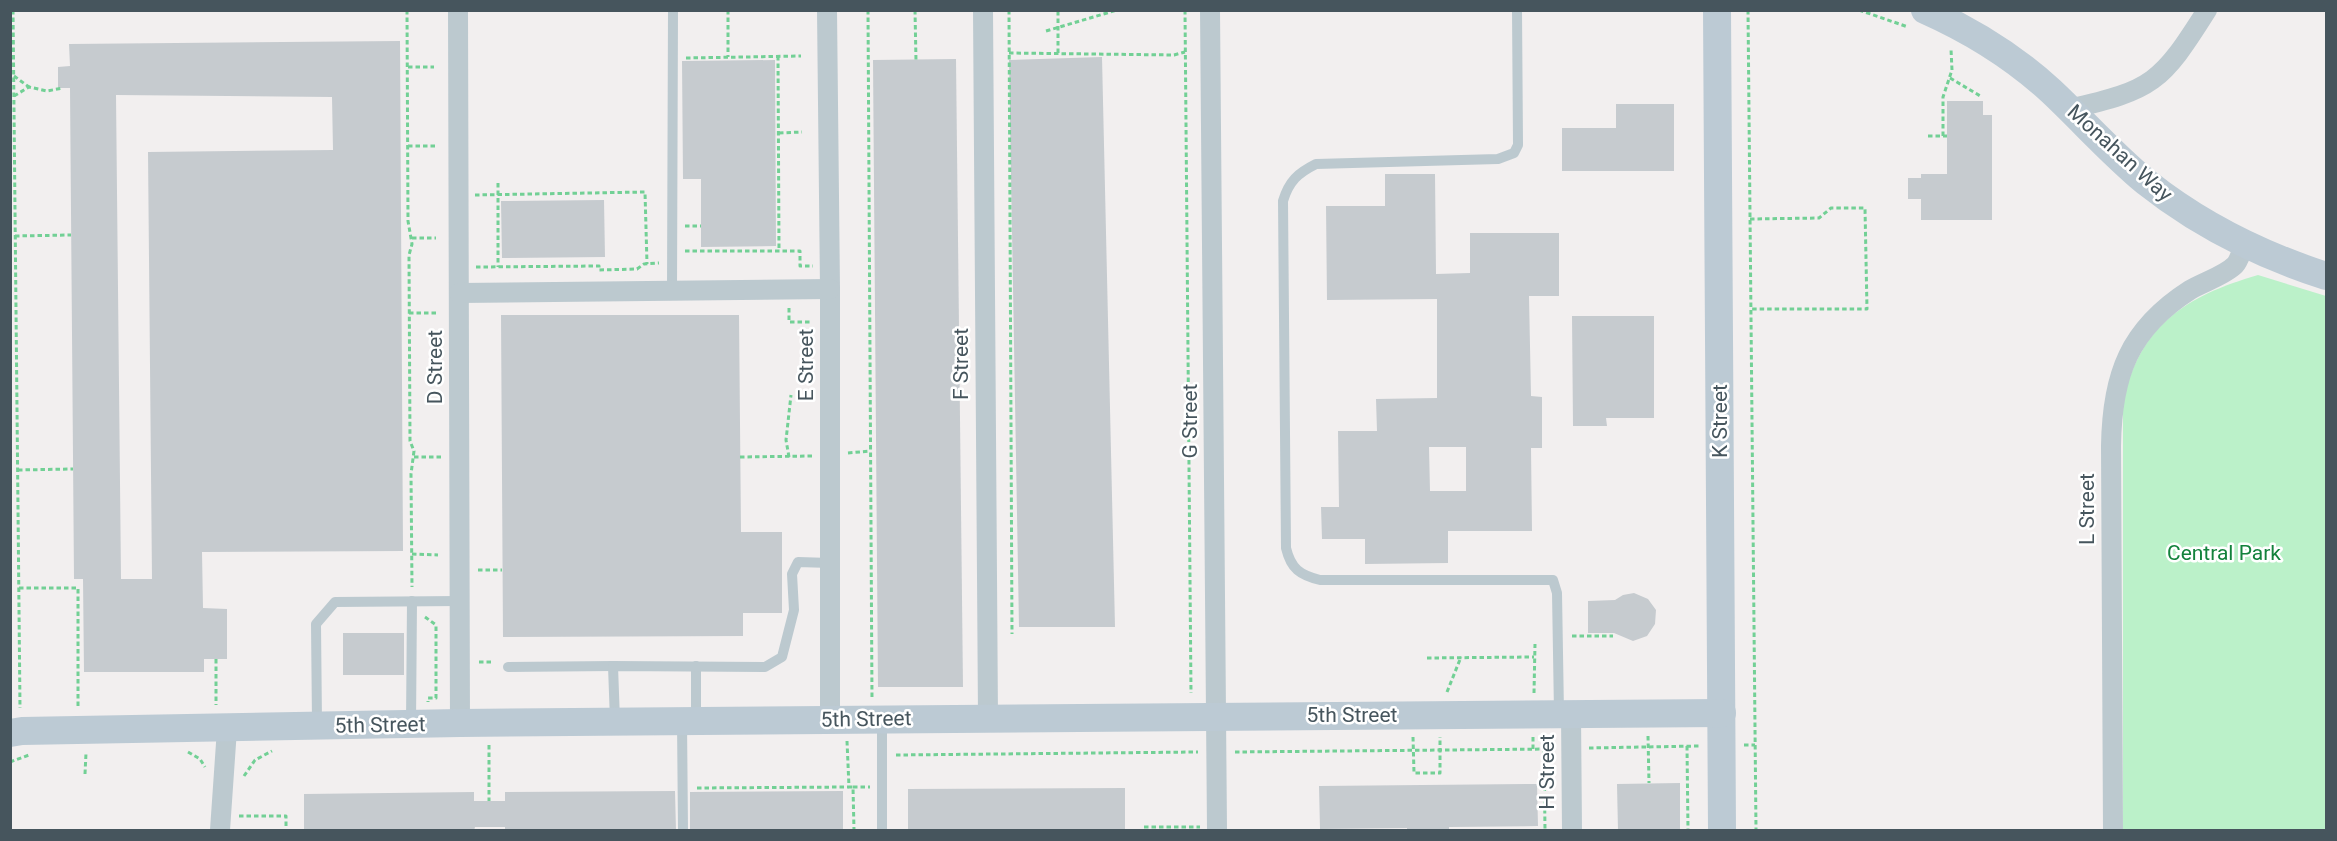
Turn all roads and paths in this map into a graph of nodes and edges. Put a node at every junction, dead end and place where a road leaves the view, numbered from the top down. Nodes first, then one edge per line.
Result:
1 (13, 10) edge
2 (407, 10) edge
3 (458, 10) edge
4 (674, 10) edge
5 (728, 10) edge
6 (827, 10) edge
7 (868, 10) edge
8 (915, 10) edge
9 (983, 10) edge
10 (1009, 10) edge
11 (1058, 10) edge
12 (1117, 10) edge
13 (1185, 10) edge
14 (1210, 10) edge
15 (1517, 10) edge
16 (1717, 10) edge
17 (1748, 10) edge
18 (1925, 10) edge
19 (2207, 10) edge
20 (1058, 27) junction
21 (1046, 31) dead end
22 (1951, 48) dead end
23 (1185, 52) junction
24 (1009, 53) junction
25 (1058, 53) junction
26 (778, 56) junction
27 (801, 56) dead end
28 (728, 57) junction
29 (680, 58) dead end
30 (916, 61) dead end
31 (408, 67) junction
32 (434, 67) dead end
33 (14, 76) junction
34 (1950, 78) junction
35 (28, 87) junction
36 (63, 88) dead end
37 (14, 96) junction
38 (1982, 97) dead end
39 (2069, 109) junction
40 (802, 132) dead end
41 (779, 133) junction
42 (1928, 136) dead end
43 (408, 146) junction
44 (435, 146) dead end
45 (498, 183) dead end
46 (473, 195) dead end
47 (498, 195) junction
48 (1749, 219) junction
49 (71, 235) dead end
50 (15, 236) junction
51 (412, 238) junction
52 (436, 238) dead end
53 (2245, 244) junction
54 (673, 251) junction
55 (779, 251) junction
56 (673, 263) junction
57 (646, 264) junction
58 (818, 266) dead end
59 (474, 267) dead end
60 (498, 267) junction
61 (2326, 276) edge
62 (830, 289) junction
63 (672, 291) junction
64 (459, 293) junction
65 (781, 306) dead end
66 (1750, 309) junction
67 (409, 313) junction
68 (436, 313) dead end
69 (16, 316) junction
70 (10, 317) edge
71 (819, 321) dead end
72 (17, 391) junction
73 (10, 392) edge
74 (791, 395) dead end
75 (870, 451) junction
76 (830, 455) junction
77 (789, 456) junction
78 (740, 457) dead end
79 (73, 469) dead end
80 (18, 470) junction
81 (412, 555) junction
82 (438, 555) dead end
83 (830, 563) junction
84 (502, 570) dead end
85 (477, 581) dead end
86 (19, 588) junction
87 (414, 601) junction
88 (459, 601) junction
89 (1012, 634) dead end
90 (1558, 636) junction
91 (1613, 636) dead end
92 (1534, 657) dead end
93 (1427, 658) dead end
94 (216, 659) dead end
95 (494, 662) dead end
96 (614, 666) junction
97 (696, 666) junction
98 (508, 667) dead end
99 (477, 672) dead end
100 (1180, 695) dead end
101 (1191, 695) junction
102 (1216, 705) junction
103 (31, 707) dead end
104 (89, 707) dead end
105 (877, 711) junction
106 (1648, 713) junction
107 (1722, 713) junction
108 (1565, 714) junction
109 (411, 715) junction
110 (1413, 715) junction
111 (227, 718) junction
112 (988, 718) junction
113 (689, 720) junction
114 (615, 721) junction
115 (460, 723) junction
116 (316, 726) junction
117 (839, 727) junction
118 (10, 733) edge
119 (489, 741) junction
120 (1755, 745) junction
121 (1722, 746) junction
122 (1648, 747) junction
123 (1687, 747) junction
124 (1571, 748) junction
125 (280, 749) dead end
126 (1544, 749) junction
127 (1413, 750) junction
128 (97, 751) dead end
129 (185, 751) dead end
130 (1216, 752) junction
131 (41, 753) dead end
132 (882, 755) junction
133 (10, 762) edge
134 (207, 770) dead end
135 (1427, 773) dead end
136 (85, 774) dead end
137 (242, 778) dead end
138 (1649, 783) dead end
139 (851, 787) junction
140 (872, 787) dead end
141 (697, 788) dead end
142 (489, 801) dead end
143 (238, 807) dead end
144 (237, 816) junction
145 (228, 827) edge
146 (1144, 827) dead end
147 (1211, 829) edge
148 (286, 831) edge
149 (683, 831) edge
150 (854, 831) edge
151 (882, 831) edge
152 (1545, 831) edge
153 (1572, 831) edge
154 (1688, 831) edge
155 (1722, 831) edge
156 (1756, 831) edge
157 (2113, 831) edge

1 - 33 path
2 - 31 path
3 - 64 street, D Street
4 - 54 lane
5 - 28 path
6 - 62 street, E Street
7 - 75 path
8 - 30 path
9 - 112 street, F Street
10 - 24 path
11 - 20 path
12 - 20 path
13 - 23 path
14 - 102 street, G Street
15 - 90 lane
16 - 107 street, K Street
17 - 48 path
18 - 39 street, Monahan Way
19 - 39 street
20 - 21 path
20 - 25 path
22 - 34 path
23 - 25 path
23 - 101 path
24 - 25 path
24 - 89 path
26 - 27 path
26 - 28 path
26 - 41 path
28 - 29 path
31 - 32 path
31 - 43 path
33 - 35 path
33 - 37 path
34 - 38 path
34 - 42 path
35 - 36 path
35 - 37 path
37 - 50 path
39 - 53 street, Monahan Way
40 - 41 path
41 - 55 path
43 - 44 path
43 - 51 path
45 - 47 path
46 - 47 path
47 - 57 path
47 - 60 path
48 - 66 path
48 - 66 path
49 - 50 path
50 - 69 path
51 - 52 path
51 - 67 path
53 - 61 street, Monahan Way
53 - 157 street, L Street
54 - 55 path
54 - 56 lane
55 - 58 path
56 - 57 path
56 - 63 lane
57 - 60 path
59 - 60 path
62 - 63 street
62 - 76 street, E Street
63 - 64 street
64 - 88 street, D Street
65 - 71 path
66 - 120 path
67 - 68 path
67 - 81 path
69 - 70 path
69 - 72 path
72 - 73 path
72 - 80 path
74 - 77 path
75 - 76 path
75 - 105 path
76 - 77 path
76 - 83 street, E Street
77 - 78 path
79 - 80 path
80 - 86 path
81 - 82 path
81 - 87 path
83 - 97 lane
83 - 117 street, E Street
84 - 85 path
86 - 103 path
86 - 104 path
87 - 88 lane
87 - 109 lane
87 - 109 path
87 - 116 lane
88 - 115 street, D Street
90 - 91 path
90 - 108 lane
92 - 93 path
94 - 111 path
95 - 99 path
96 - 97 lane
96 - 98 lane
96 - 114 lane
97 - 113 lane
100 - 101 path
101 - 102 path
102 - 110 street, 5th Street
102 - 112 street, 5th Street
102 - 130 street, G Street
105 - 112 street, 5th Street
105 - 117 street, 5th Street
105 - 132 lane
106 - 107 street, 5th Street
106 - 108 street, 5th Street
106 - 122 path
107 - 121 street, K Street
108 - 110 street, 5th Street
108 - 124 street, H Street
109 - 115 street, 5th Street
109 - 116 street, 5th Street
110 - 127 path
111 - 116 street, 5th Street
111 - 118 street, 5th Street
111 - 145 street
113 - 114 street, 5th Street
113 - 117 street, 5th Street
113 - 149 lane
114 - 119 street, 5th Street
115 - 119 street, 5th Street
117 - 139 path
119 - 142 path
120 - 121 path
120 - 156 path
121 - 123 path
121 - 155 street, K Street
122 - 123 path
122 - 124 path
122 - 138 path
123 - 154 path
124 - 126 path
124 - 153 street, H Street
125 - 137 path
126 - 127 path
126 - 152 path
127 - 130 path
127 - 135 path
128 - 136 path
129 - 134 path
130 - 132 path
130 - 147 street, G Street
131 - 133 path
132 - 151 lane
139 - 140 path
139 - 141 path
139 - 150 path
143 - 144 path
144 - 145 path
144 - 148 path
146 - 147 path

